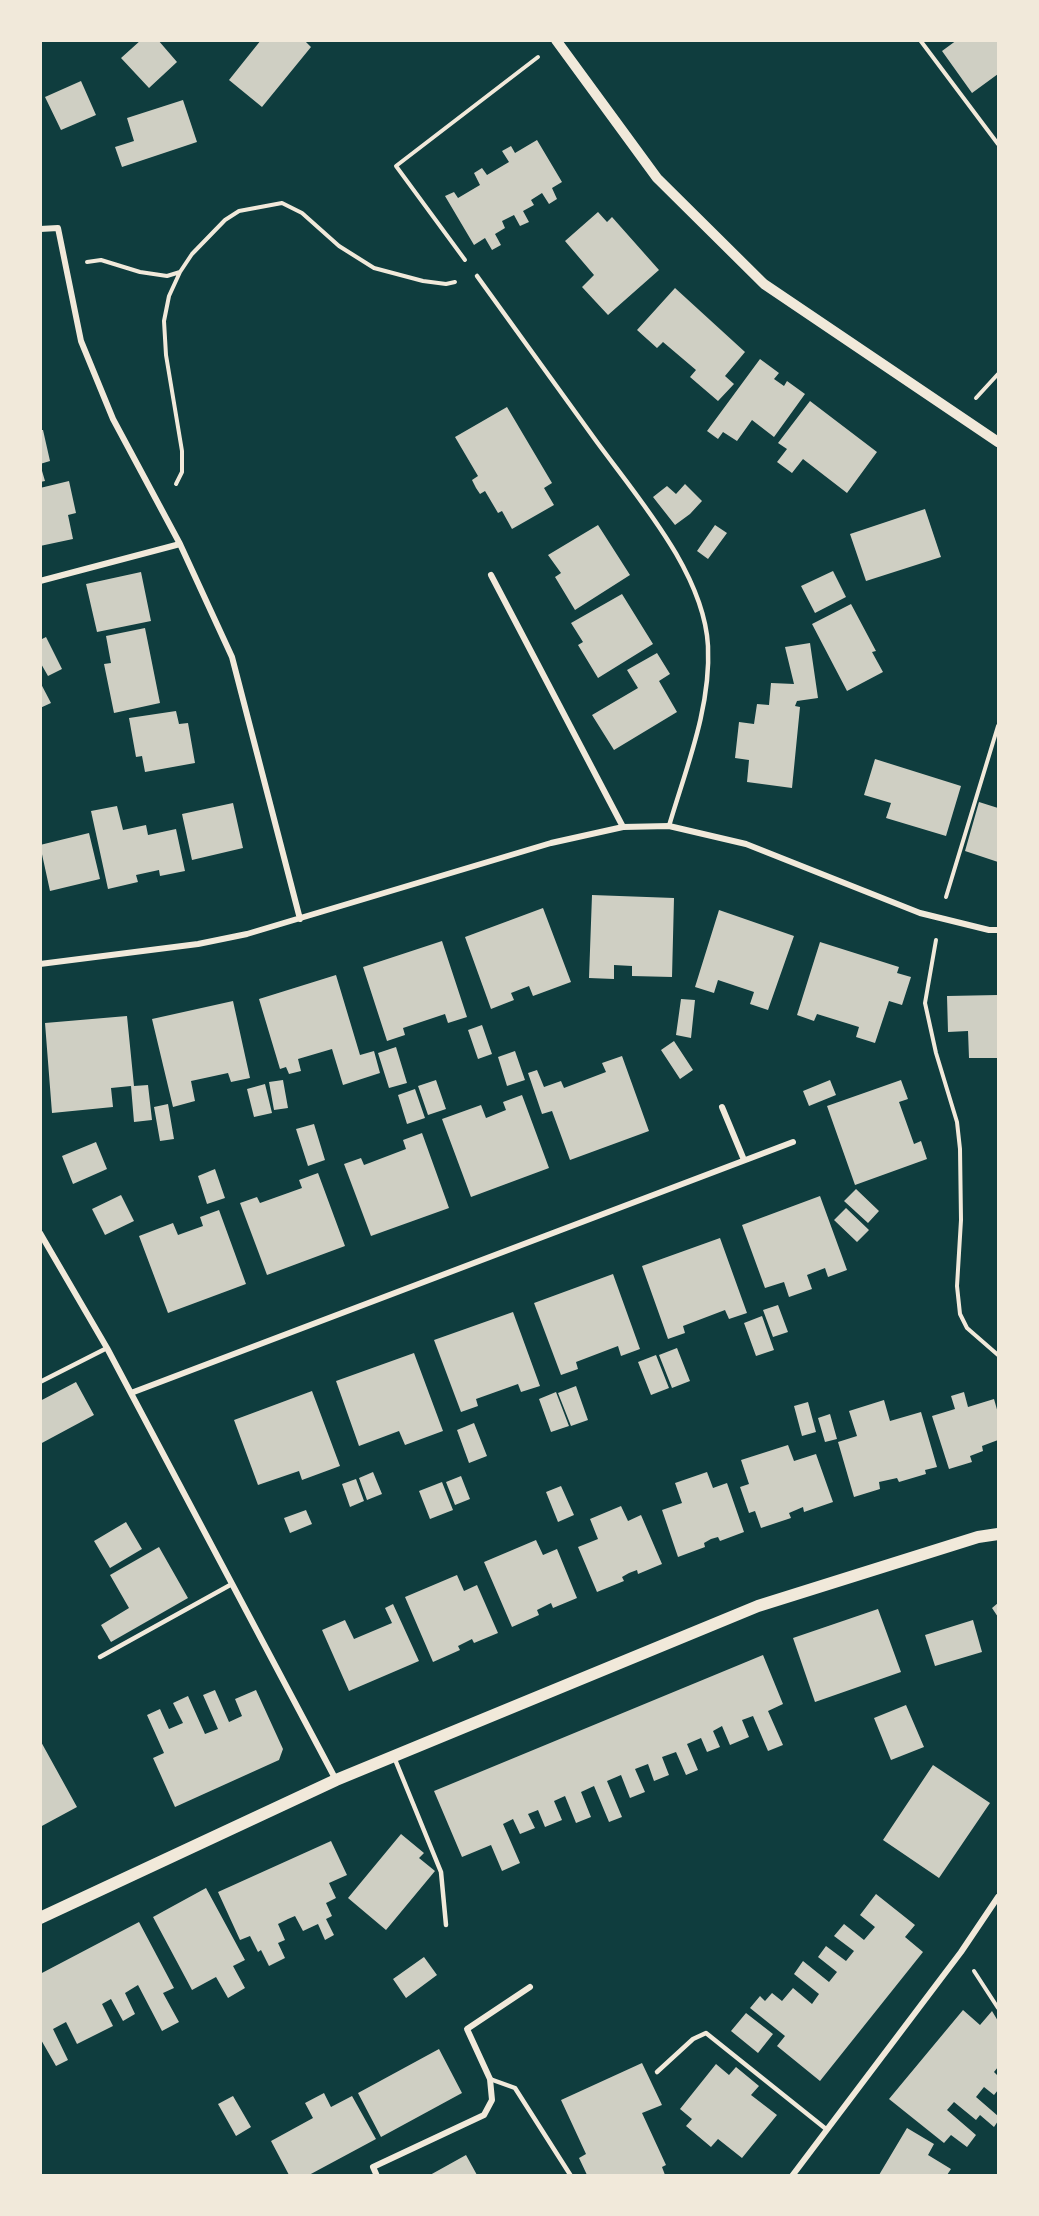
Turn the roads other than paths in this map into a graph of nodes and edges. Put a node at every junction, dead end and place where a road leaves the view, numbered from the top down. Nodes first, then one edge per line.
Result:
1 (556, 41) edge
2 (40, 229) edge
3 (477, 276) road end
4 (999, 442) edge
5 (180, 544) junction
6 (491, 575) dead end
7 (40, 581) edge
8 (669, 826) junction
9 (623, 827) junction
10 (300, 919) junction
11 (999, 930) edge
12 (40, 964) edge
13 (722, 1107) dead end
14 (793, 1142) dead end
15 (744, 1160) junction
16 (40, 1233) edge
17 (106, 1348) junction
18 (40, 1382) edge
19 (131, 1393) junction
20 (999, 1534) edge
21 (232, 1584) junction
22 (100, 1657) dead end
23 (394, 1757) junction
24 (336, 1780) junction
25 (999, 1897) edge
26 (40, 1918) edge
27 (446, 1925) dead end
28 (530, 1987) dead end
29 (657, 2072) dead end
30 (490, 2079) junction
31 (826, 2129) junction
32 (377, 2175) edge
33 (571, 2175) edge
34 (792, 2175) edge

1 - 4 street
2 - 5 street
3 - 8 lane
5 - 7 street
5 - 10 street
6 - 9 street
8 - 9 street
8 - 11 street
9 - 10 street
10 - 12 street
13 - 15 street
14 - 15 street
15 - 19 street
16 - 17 street
17 - 18 lane
17 - 19 street
19 - 21 street
20 - 23 main road
21 - 22 lane
21 - 24 street
23 - 24 main road
23 - 27 lane
24 - 26 main road
25 - 31 street
28 - 30 street
29 - 31 lane
30 - 32 street
30 - 33 lane
31 - 34 street

